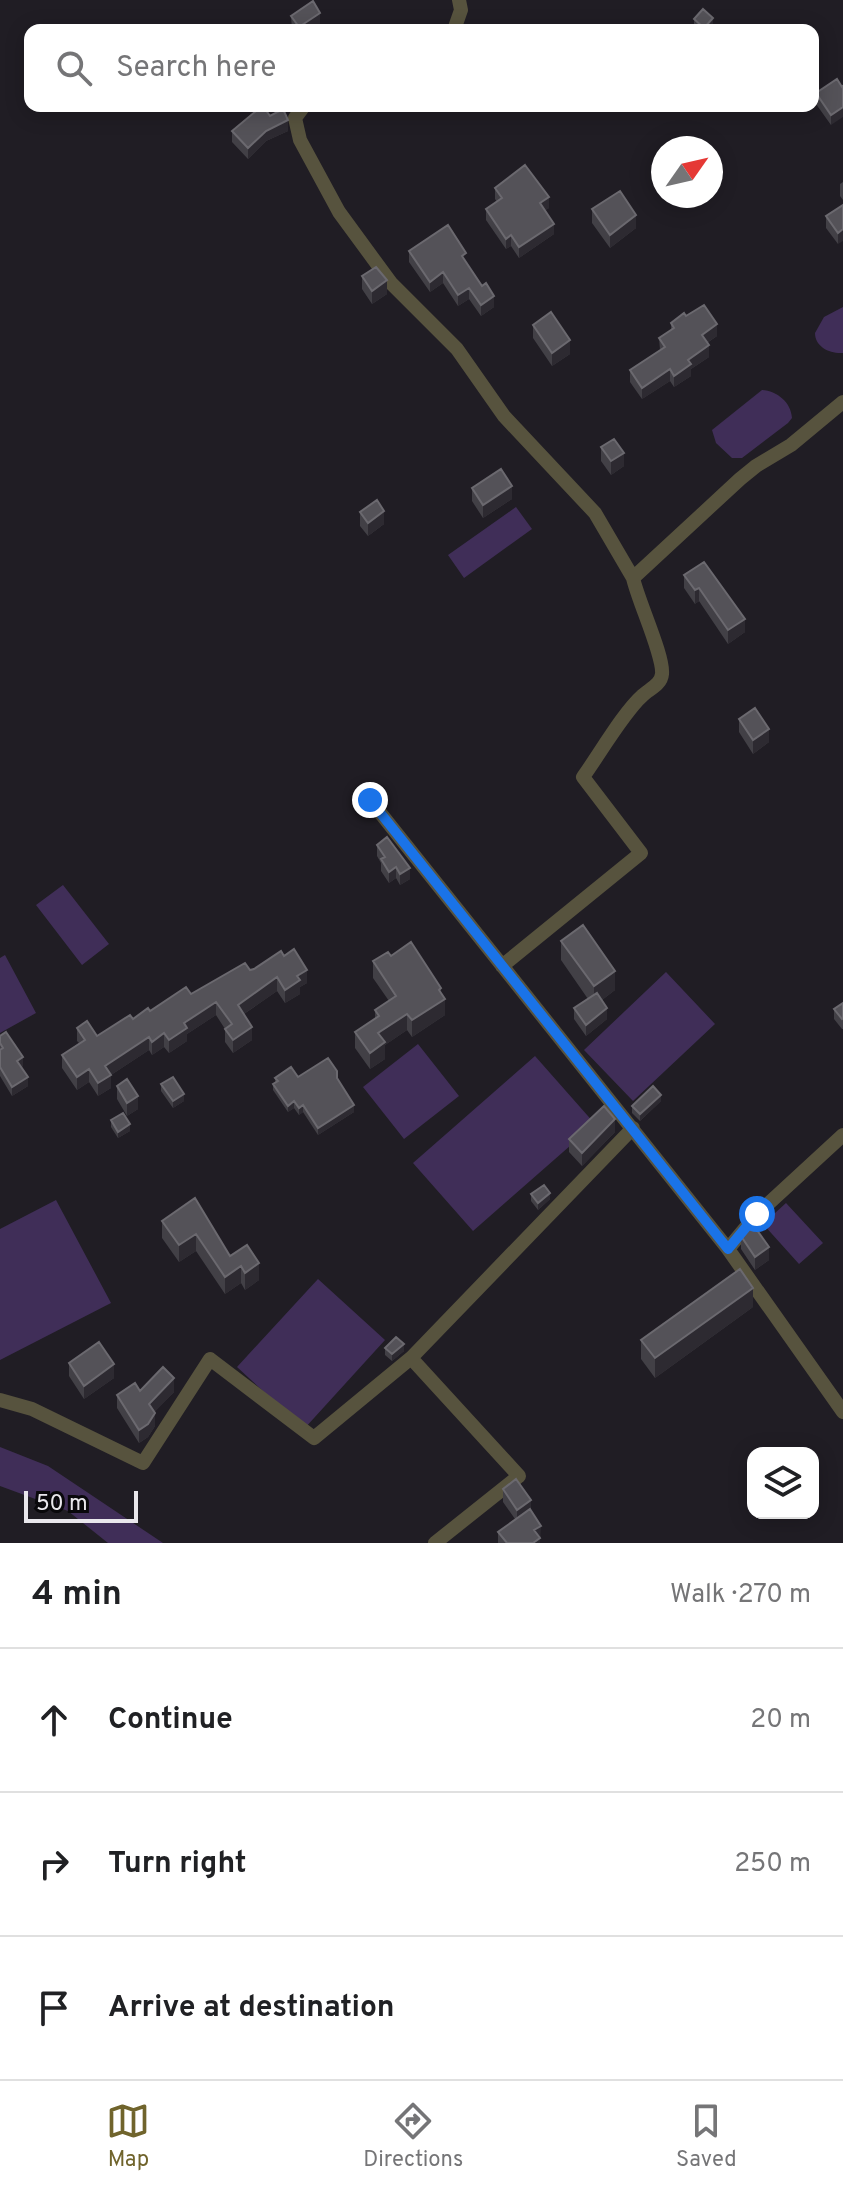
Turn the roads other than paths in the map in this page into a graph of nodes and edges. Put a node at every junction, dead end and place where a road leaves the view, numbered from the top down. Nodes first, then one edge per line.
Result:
1 (459, 0) edge
2 (456, 24) edge
3 (300, 112) edge
4 (843, 402) edge
5 (633, 578) junction
6 (370, 800) dead end
7 (502, 966) junction
8 (633, 1128) junction
9 (843, 1135) edge
10 (728, 1249) junction
11 (411, 1358) junction
12 (0, 1400) edge
13 (843, 1412) edge
14 (435, 1543) edge

1 - 2 street
3 - 5 street
4 - 5 street
5 - 7 street
6 - 7 street
7 - 8 street
8 - 10 street
8 - 11 street
9 - 10 street
10 - 13 street
11 - 12 street
11 - 14 street

